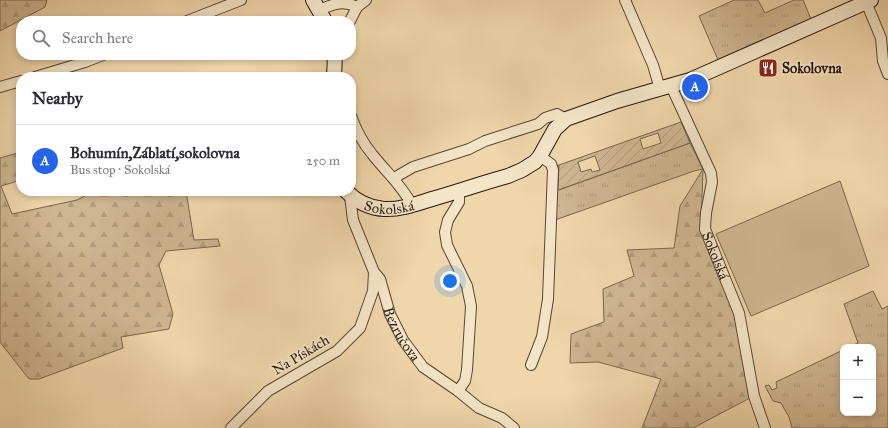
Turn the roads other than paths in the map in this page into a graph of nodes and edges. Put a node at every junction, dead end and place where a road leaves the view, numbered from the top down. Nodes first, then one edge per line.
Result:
1 (241, 0) edge
2 (366, 0) edge
3 (625, 0) edge
4 (869, 1) edge
5 (357, 7) junction
6 (319, 10) edge
7 (201, 16) edge
8 (352, 16) edge
9 (90, 60) edge
10 (335, 60) edge
11 (52, 72) edge
12 (334, 72) edge
13 (888, 74) edge
14 (16, 82) edge
15 (0, 87) edge
16 (666, 87) junction
17 (566, 119) junction
18 (356, 126) edge
19 (540, 156) junction
20 (394, 178) junction
21 (459, 191) junction
22 (349, 196) edge
23 (352, 196) edge
24 (412, 205) junction
25 (374, 272) junction
26 (531, 365) dead end
27 (458, 391) junction
28 (231, 428) edge
29 (514, 428) edge
30 (765, 428) edge

1 - 7 street
2 - 5 street
3 - 16 street
4 - 13 street, Sokolská
4 - 16 main road, Sokolská
5 - 6 street
5 - 8 street
9 - 11 street
10 - 12 main road
14 - 15 street
16 - 17 main road, Sokolská
16 - 30 street, Sokolská
17 - 19 main road, Sokolská
17 - 20 street
18 - 20 street
19 - 21 main road, Sokolská
19 - 26 street
20 - 24 street
21 - 24 main road, Sokolská
21 - 27 street
22 - 25 street, Bezručova
23 - 24 main road, Sokolská
25 - 27 street, Bezručova
25 - 28 street, Na Pískách
27 - 29 street, Bezručova

